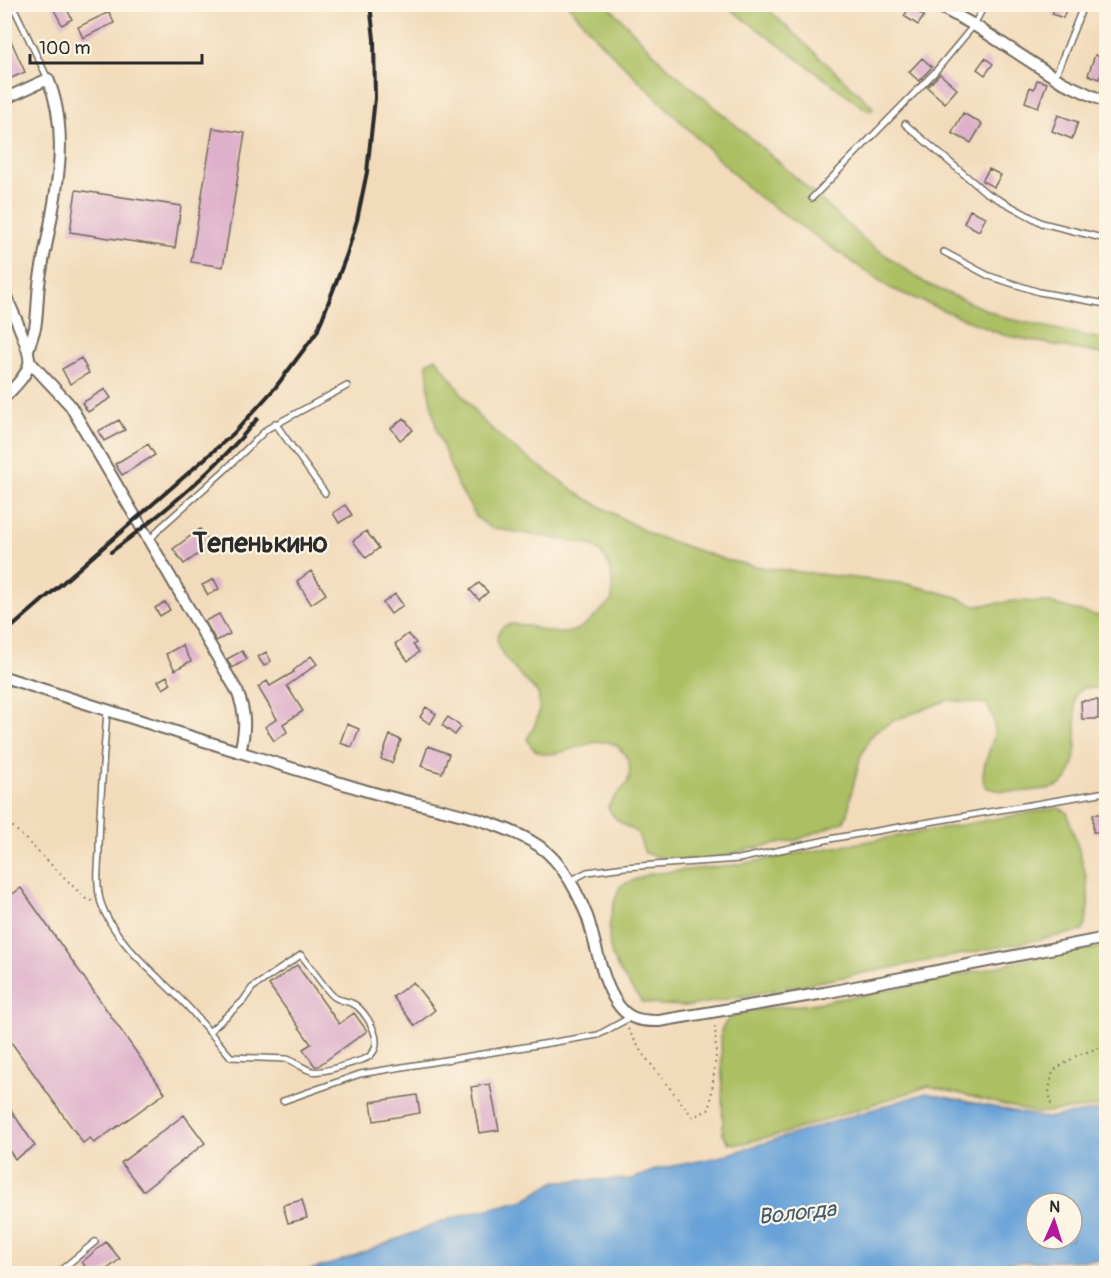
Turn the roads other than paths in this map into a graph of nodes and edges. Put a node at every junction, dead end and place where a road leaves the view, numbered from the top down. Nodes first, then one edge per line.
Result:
1 (12, 4) edge
2 (935, 4) edge
3 (985, 4) edge
4 (1084, 4) edge
5 (974, 25) junction
6 (1055, 77) junction
7 (48, 79) junction
8 (4, 99) edge
9 (1107, 102) edge
10 (905, 124) dead end
11 (812, 198) dead end
12 (1107, 239) edge
13 (944, 252) dead end
14 (4, 292) edge
15 (1107, 303) edge
16 (28, 350) junction
17 (30, 362) junction
18 (347, 386) dead end
19 (4, 398) edge
20 (275, 423) junction
21 (325, 493) dead end
22 (150, 540) junction
23 (4, 677) edge
24 (107, 709) junction
25 (240, 752) junction
26 (1107, 792) edge
27 (570, 881) junction
28 (1107, 938) edge
29 (627, 1019) junction
30 (209, 1032) junction
31 (283, 1101) dead end
32 (95, 1242) dead end
33 (56, 1274) edge

1 - 7 lane
2 - 5 street
3 - 5 lane
4 - 6 lane
5 - 6 street
5 - 11 lane
6 - 9 street
7 - 8 street
7 - 16 street
10 - 12 lane
13 - 15 lane
14 - 16 street
16 - 17 street
17 - 19 street
17 - 22 street
18 - 20 lane
20 - 21 lane
20 - 22 lane
22 - 25 street
23 - 24 street
24 - 25 street
24 - 30 lane
25 - 27 street
26 - 27 lane
27 - 29 street
28 - 29 street
29 - 31 lane
30 - 30 lane
32 - 33 lane

